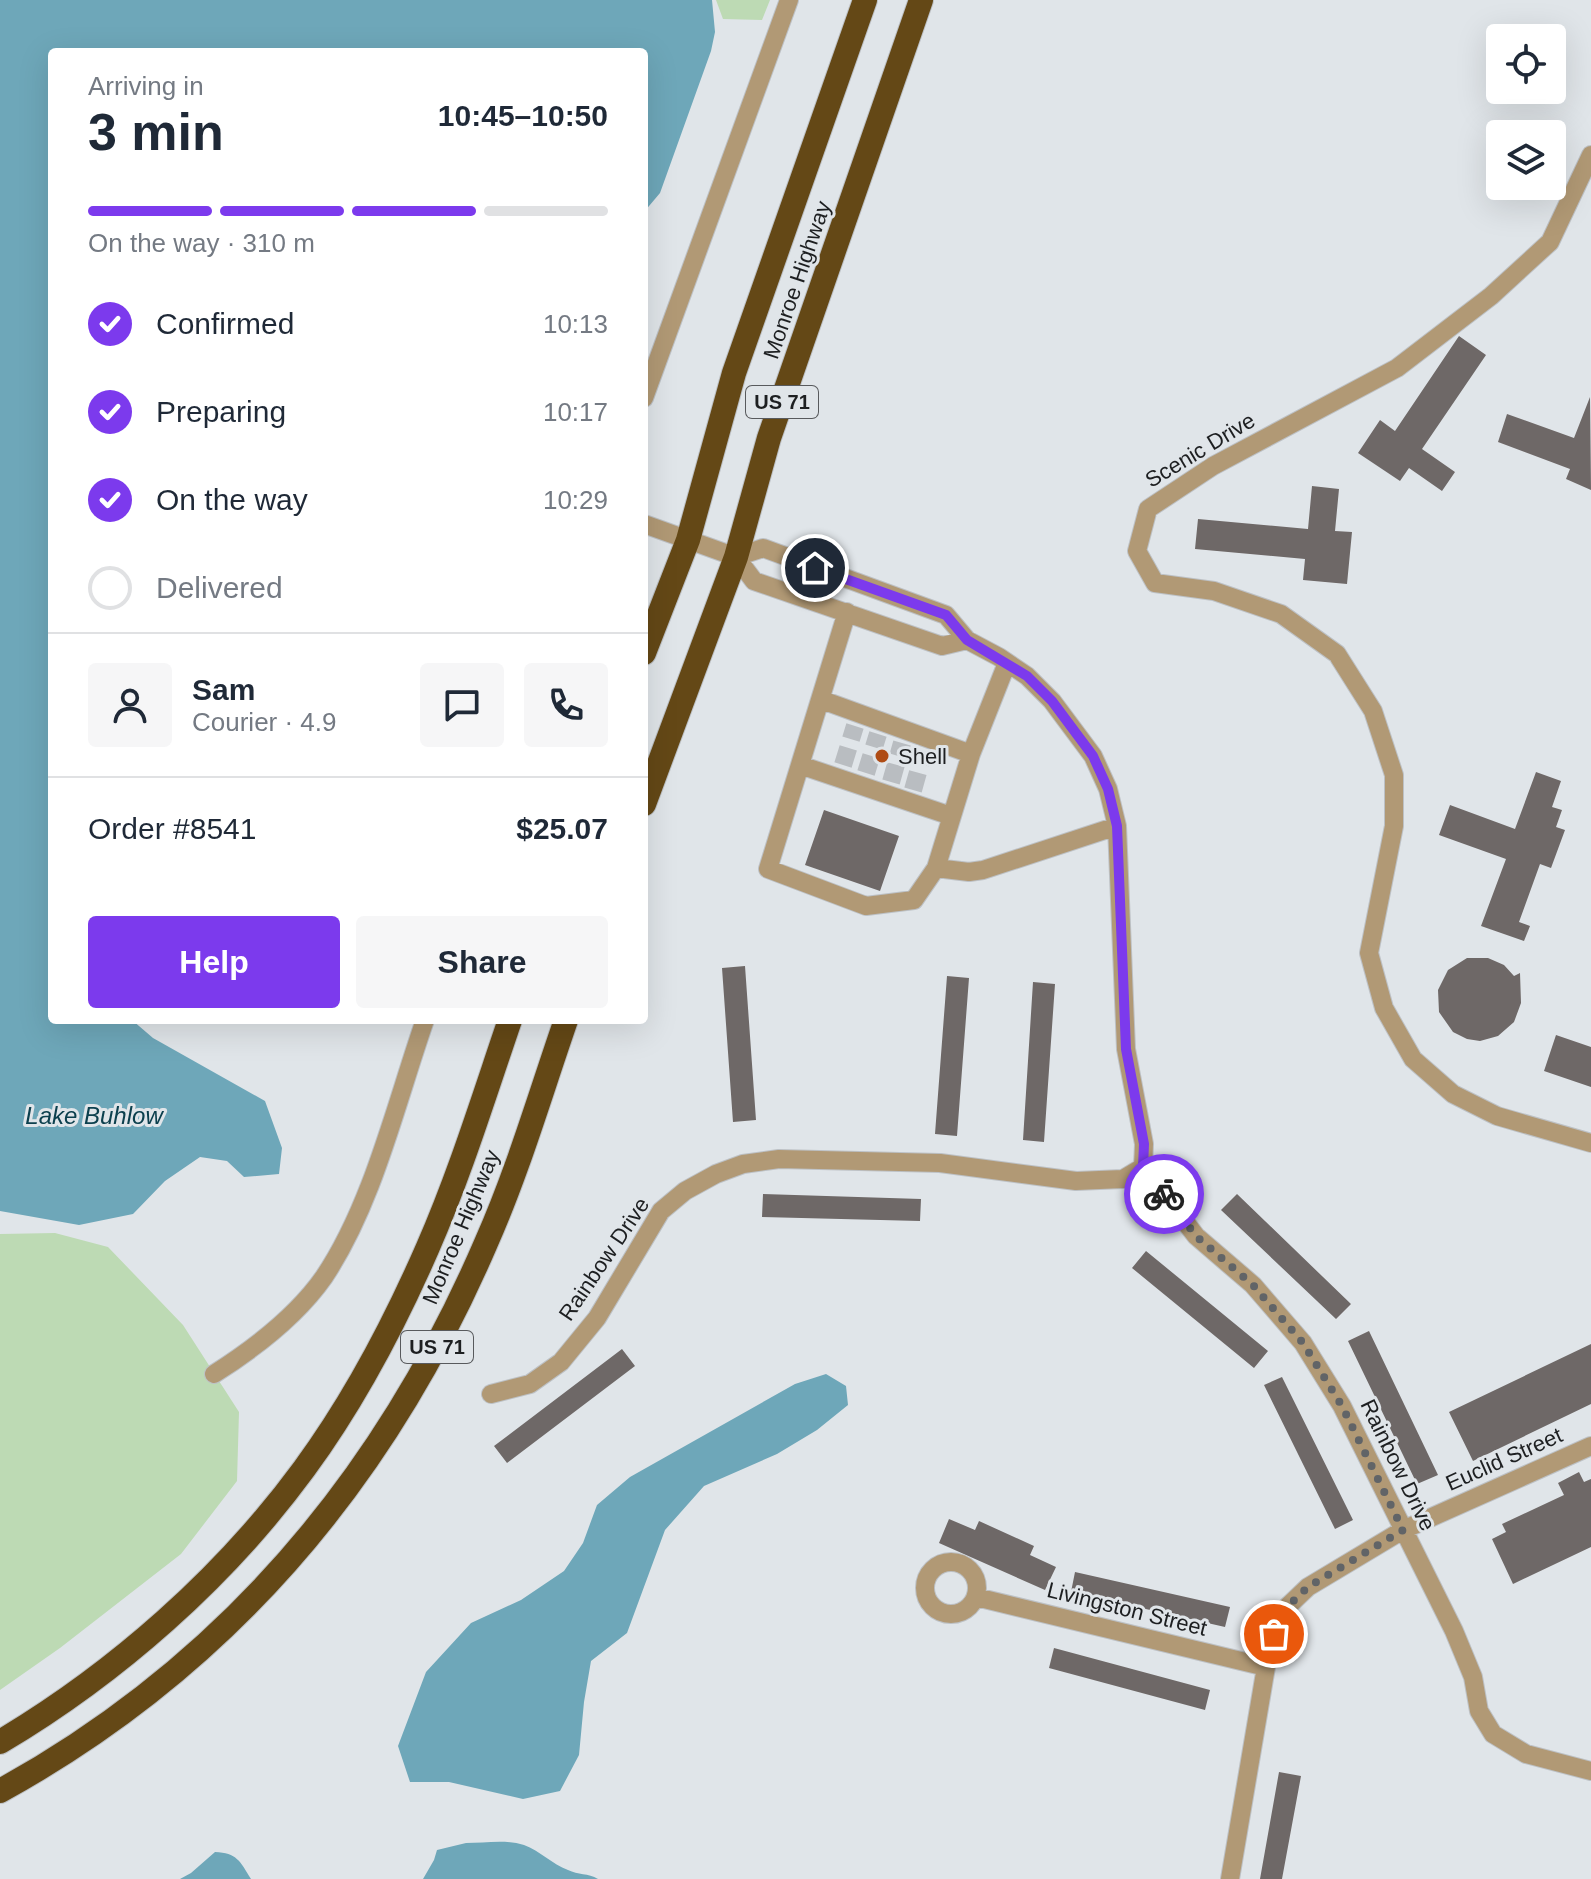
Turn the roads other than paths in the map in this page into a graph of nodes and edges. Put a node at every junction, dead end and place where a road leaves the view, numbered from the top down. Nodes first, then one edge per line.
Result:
1 (789, 0) edge
2 (865, 0) edge
3 (921, 0) edge
4 (1591, 155) edge
5 (648, 387) edge
6 (648, 525) edge
7 (688, 540) junction
8 (736, 557) junction
9 (847, 612) junction
10 (967, 640) junction
11 (648, 643) edge
12 (1007, 663) junction
13 (822, 700) junction
14 (971, 754) junction
15 (800, 765) junction
16 (648, 793) edge
17 (951, 816) junction
18 (1117, 826) junction
19 (936, 868) junction
20 (424, 1024) edge
21 (509, 1024) edge
22 (565, 1024) edge
23 (1591, 1143) edge
24 (1143, 1167) junction
25 (214, 1374) dead end
26 (491, 1394) dead end
27 (1591, 1446) edge
28 (1403, 1530) junction
29 (976, 1597) dead end
30 (1266, 1667) junction
31 (0, 1742) edge
32 (1591, 1771) edge
33 (0, 1791) edge
34 (1230, 1879) edge

1 - 5 street
2 - 7 highway, Monroe Highway / US 71
3 - 8 highway, Monroe Highway / US 71
4 - 23 street, Scenic Drive
6 - 7 street
7 - 8 street
7 - 11 highway, Monroe Highway / US 71
8 - 9 street
8 - 10 street
8 - 16 highway, Monroe Highway / US 71
9 - 10 street
9 - 13 street
10 - 12 street
12 - 14 street
12 - 18 street
13 - 14 street
13 - 15 street
14 - 17 street
15 - 17 street
15 - 19 street
17 - 19 street
18 - 19 street
18 - 24 street
20 - 25 street
21 - 31 highway, Monroe Highway / US 71
22 - 33 highway, Monroe Highway / US 71
24 - 26 street, Rainbow Drive
24 - 28 street, Rainbow Drive
27 - 28 street, Euclid Street
28 - 30 street, Euclid Street
28 - 32 street, Rainbow Drive
29 - 30 street, Livingston Street
30 - 34 street, Euclid Street

